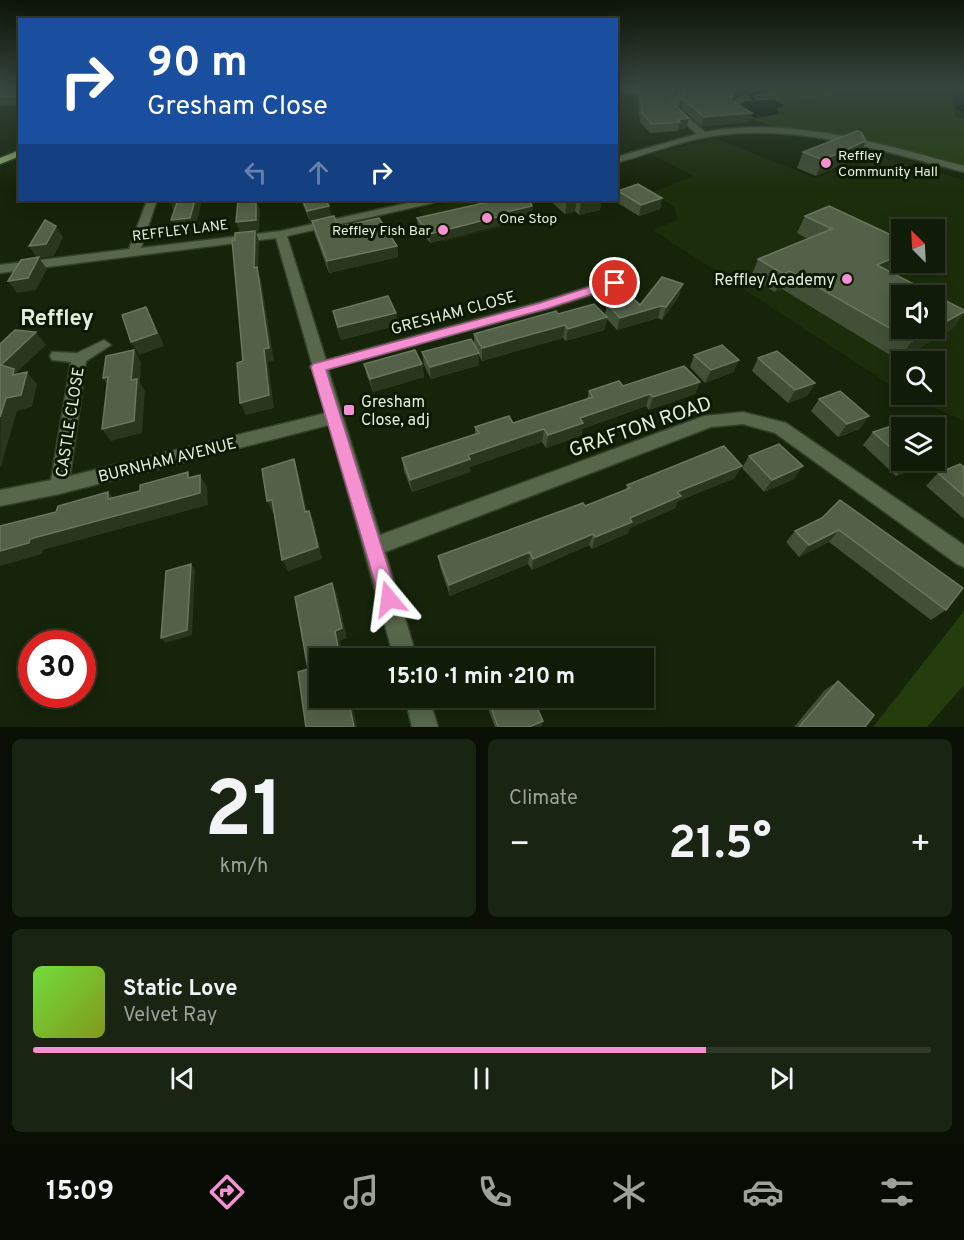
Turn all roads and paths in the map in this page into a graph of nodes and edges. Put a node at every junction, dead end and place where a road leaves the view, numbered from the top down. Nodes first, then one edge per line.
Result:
1 (687, 121) edge
2 (703, 135) junction
3 (18, 154) edge
4 (618, 159) edge
5 (0, 161) edge
6 (964, 169) edge
7 (152, 201) edge
8 (428, 201) edge
9 (280, 234) junction
10 (134, 251) junction
11 (0, 269) edge
12 (615, 283) dead end
13 (597, 288) junction
14 (609, 300) dead end
15 (104, 345) dead end
16 (57, 356) dead end
17 (79, 358) junction
18 (318, 367) junction
19 (334, 417) junction
20 (59, 486) junction
21 (0, 498) edge
22 (374, 547) junction
23 (964, 557) edge
24 (403, 648) edge
25 (420, 708) edge
26 (425, 727) edge

1 - 2 street
2 - 4 street
2 - 6 street
3 - 5 main road
7 - 10 street
8 - 9 street, REFFLEY LANE
9 - 10 street, REFFLEY LANE
9 - 18 street
10 - 11 street, REFFLEY LANE
12 - 13 street, GRESHAM CLOSE
13 - 14 street
13 - 18 street, GRESHAM CLOSE
15 - 17 street, CASTLE CLOSE
16 - 17 street, CASTLE CLOSE
17 - 20 street, CASTLE CLOSE
18 - 19 street
19 - 20 street, BURNHAM AVENUE
19 - 22 street
20 - 21 street, BURNHAM AVENUE
22 - 23 street, GRAFTON ROAD
22 - 24 street
25 - 26 street

